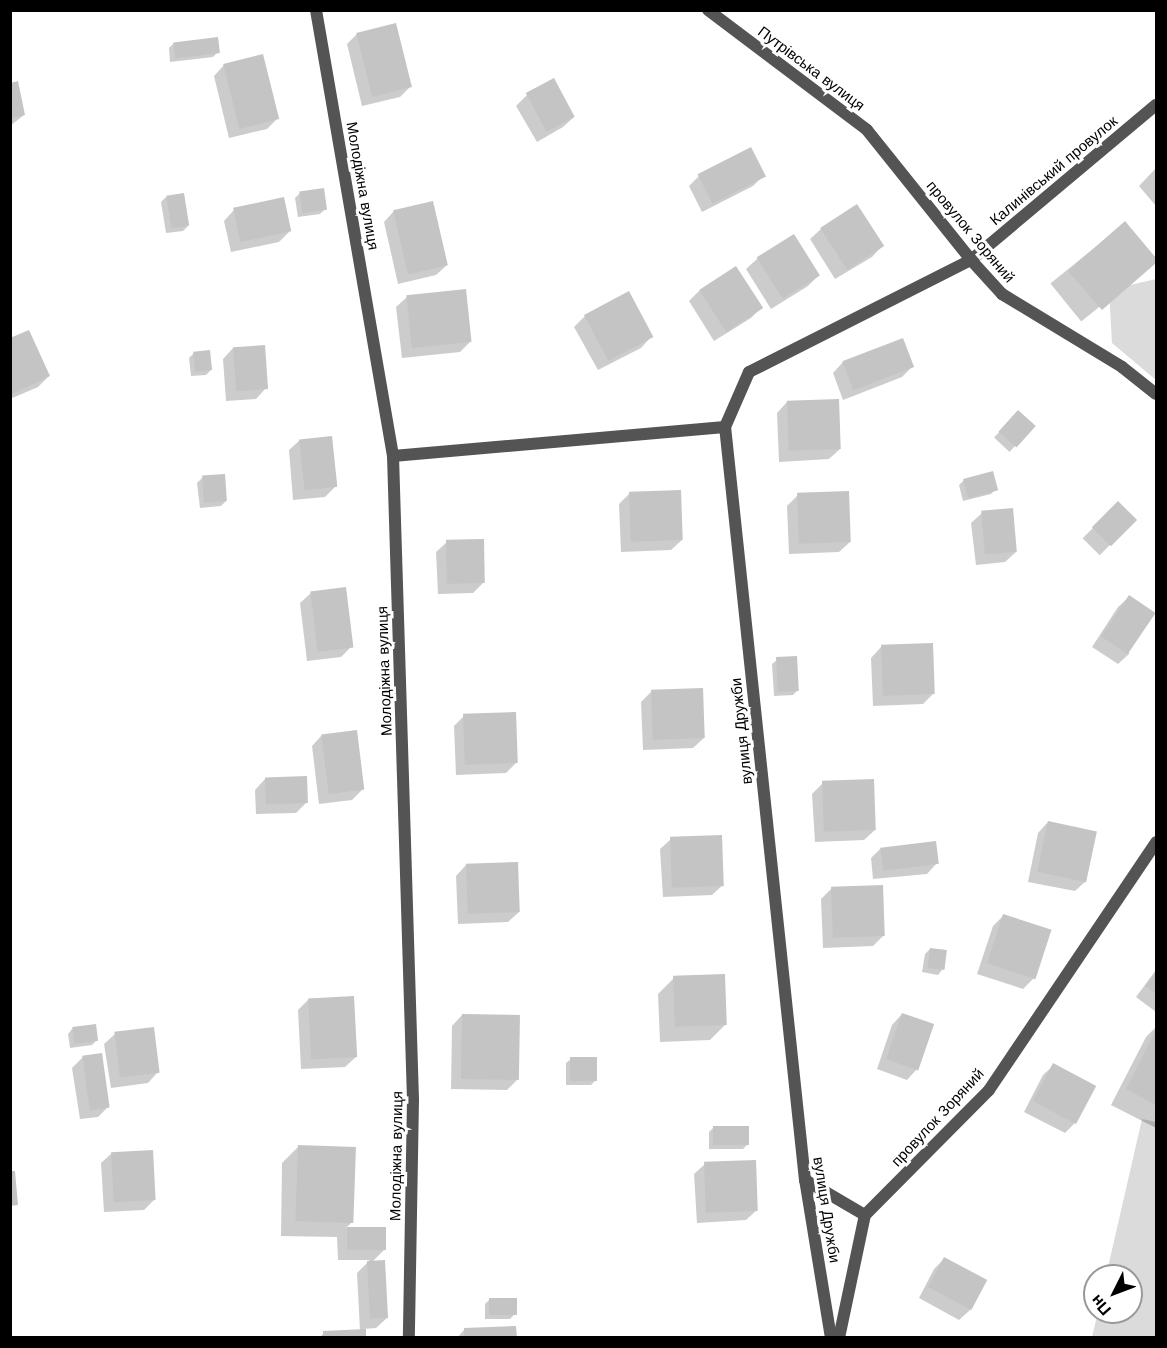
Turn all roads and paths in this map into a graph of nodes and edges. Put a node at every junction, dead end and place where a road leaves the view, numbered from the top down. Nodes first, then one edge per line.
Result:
1 (316, 10) edge
2 (708, 10) edge
3 (1156, 105) edge
4 (867, 130) joint
5 (971, 260) junction
6 (1156, 394) edge
7 (725, 427) junction
8 (393, 456) junction
9 (1156, 842) edge
10 (805, 1180) junction
11 (865, 1215) junction
12 (409, 1338) edge
13 (831, 1338) edge
14 (839, 1338) edge

1 - 8 street, Молодіжна вулиця
2 - 4 street, Путрівська вулиця
3 - 5 street, Калинівський провулок
4 - 5 street, провулок Зоряний
5 - 6 street, провулок Зоряний
5 - 7 street, вулиця Дружби
7 - 8 street
7 - 10 street, вулиця Дружби
8 - 12 street, Молодіжна вулиця
9 - 11 street, провулок Зоряний
10 - 11 street
10 - 13 street, вулиця Дружби
11 - 14 street

